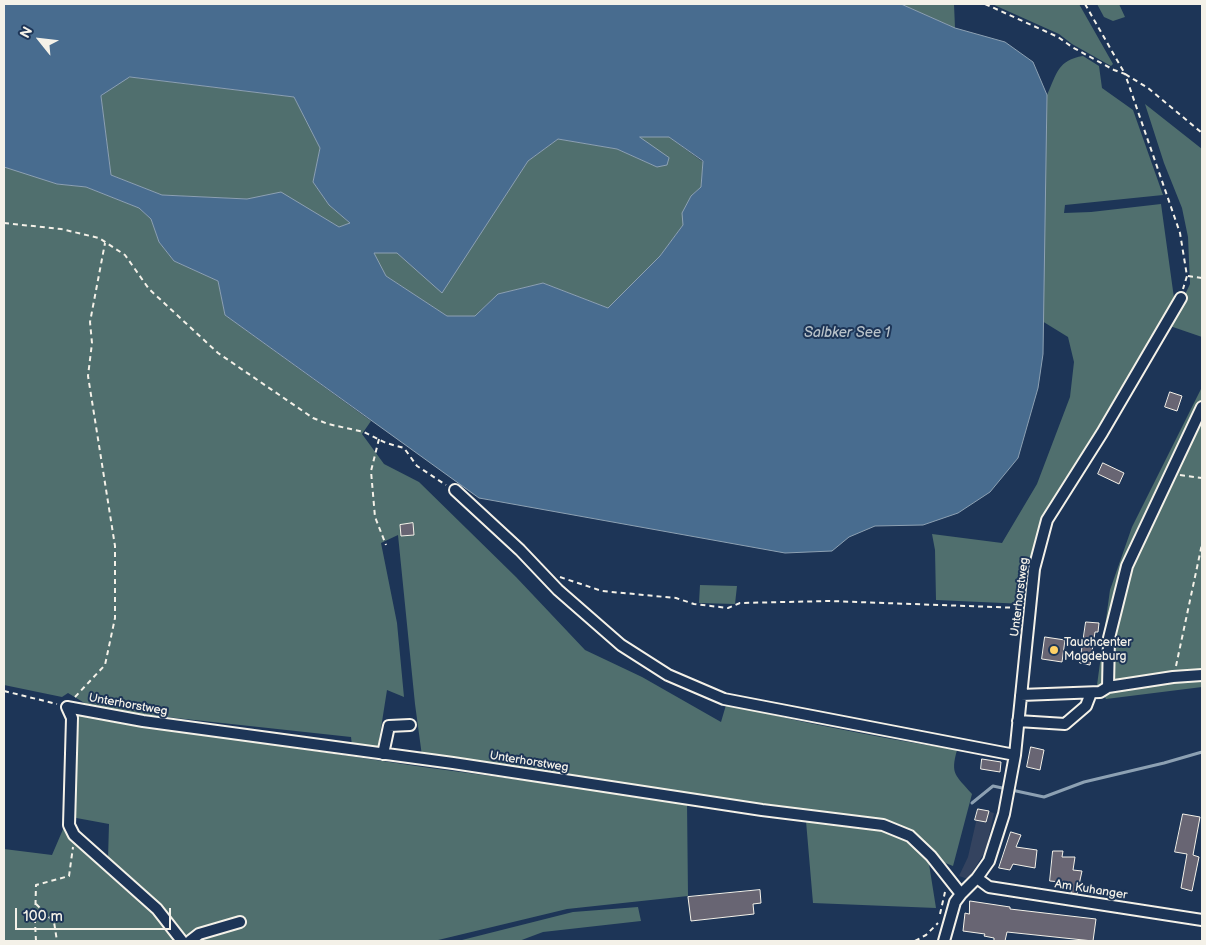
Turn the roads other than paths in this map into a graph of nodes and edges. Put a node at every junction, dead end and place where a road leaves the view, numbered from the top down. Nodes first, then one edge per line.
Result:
1 (1181, 298) road end
2 (1202, 407) edge
3 (454, 490) road end
4 (1202, 675) edge
5 (1108, 687) junction
6 (1090, 693) junction
7 (1021, 695) junction
8 (1018, 721) junction
9 (410, 725) dead end
10 (383, 754) junction
11 (1014, 755) junction
12 (978, 878) junction
13 (961, 894) junction
14 (1202, 920) edge
15 (240, 922) dead end
16 (182, 941) edge
17 (190, 941) edge
18 (944, 941) edge

1 - 7 street, Unterhorstweg
2 - 5 street
3 - 11 street
4 - 5 street
5 - 6 street
6 - 7 street
6 - 8 street
7 - 8 street, Unterhorstweg
8 - 11 street, Unterhorstweg
9 - 10 street
10 - 13 street, Unterhorstweg
10 - 16 street, Unterhorstweg
11 - 12 street, Unterhorstweg
12 - 13 street, Unterhorstweg
12 - 14 street, Am Kuhanger
13 - 18 street, Unterhorstweg
15 - 17 street

